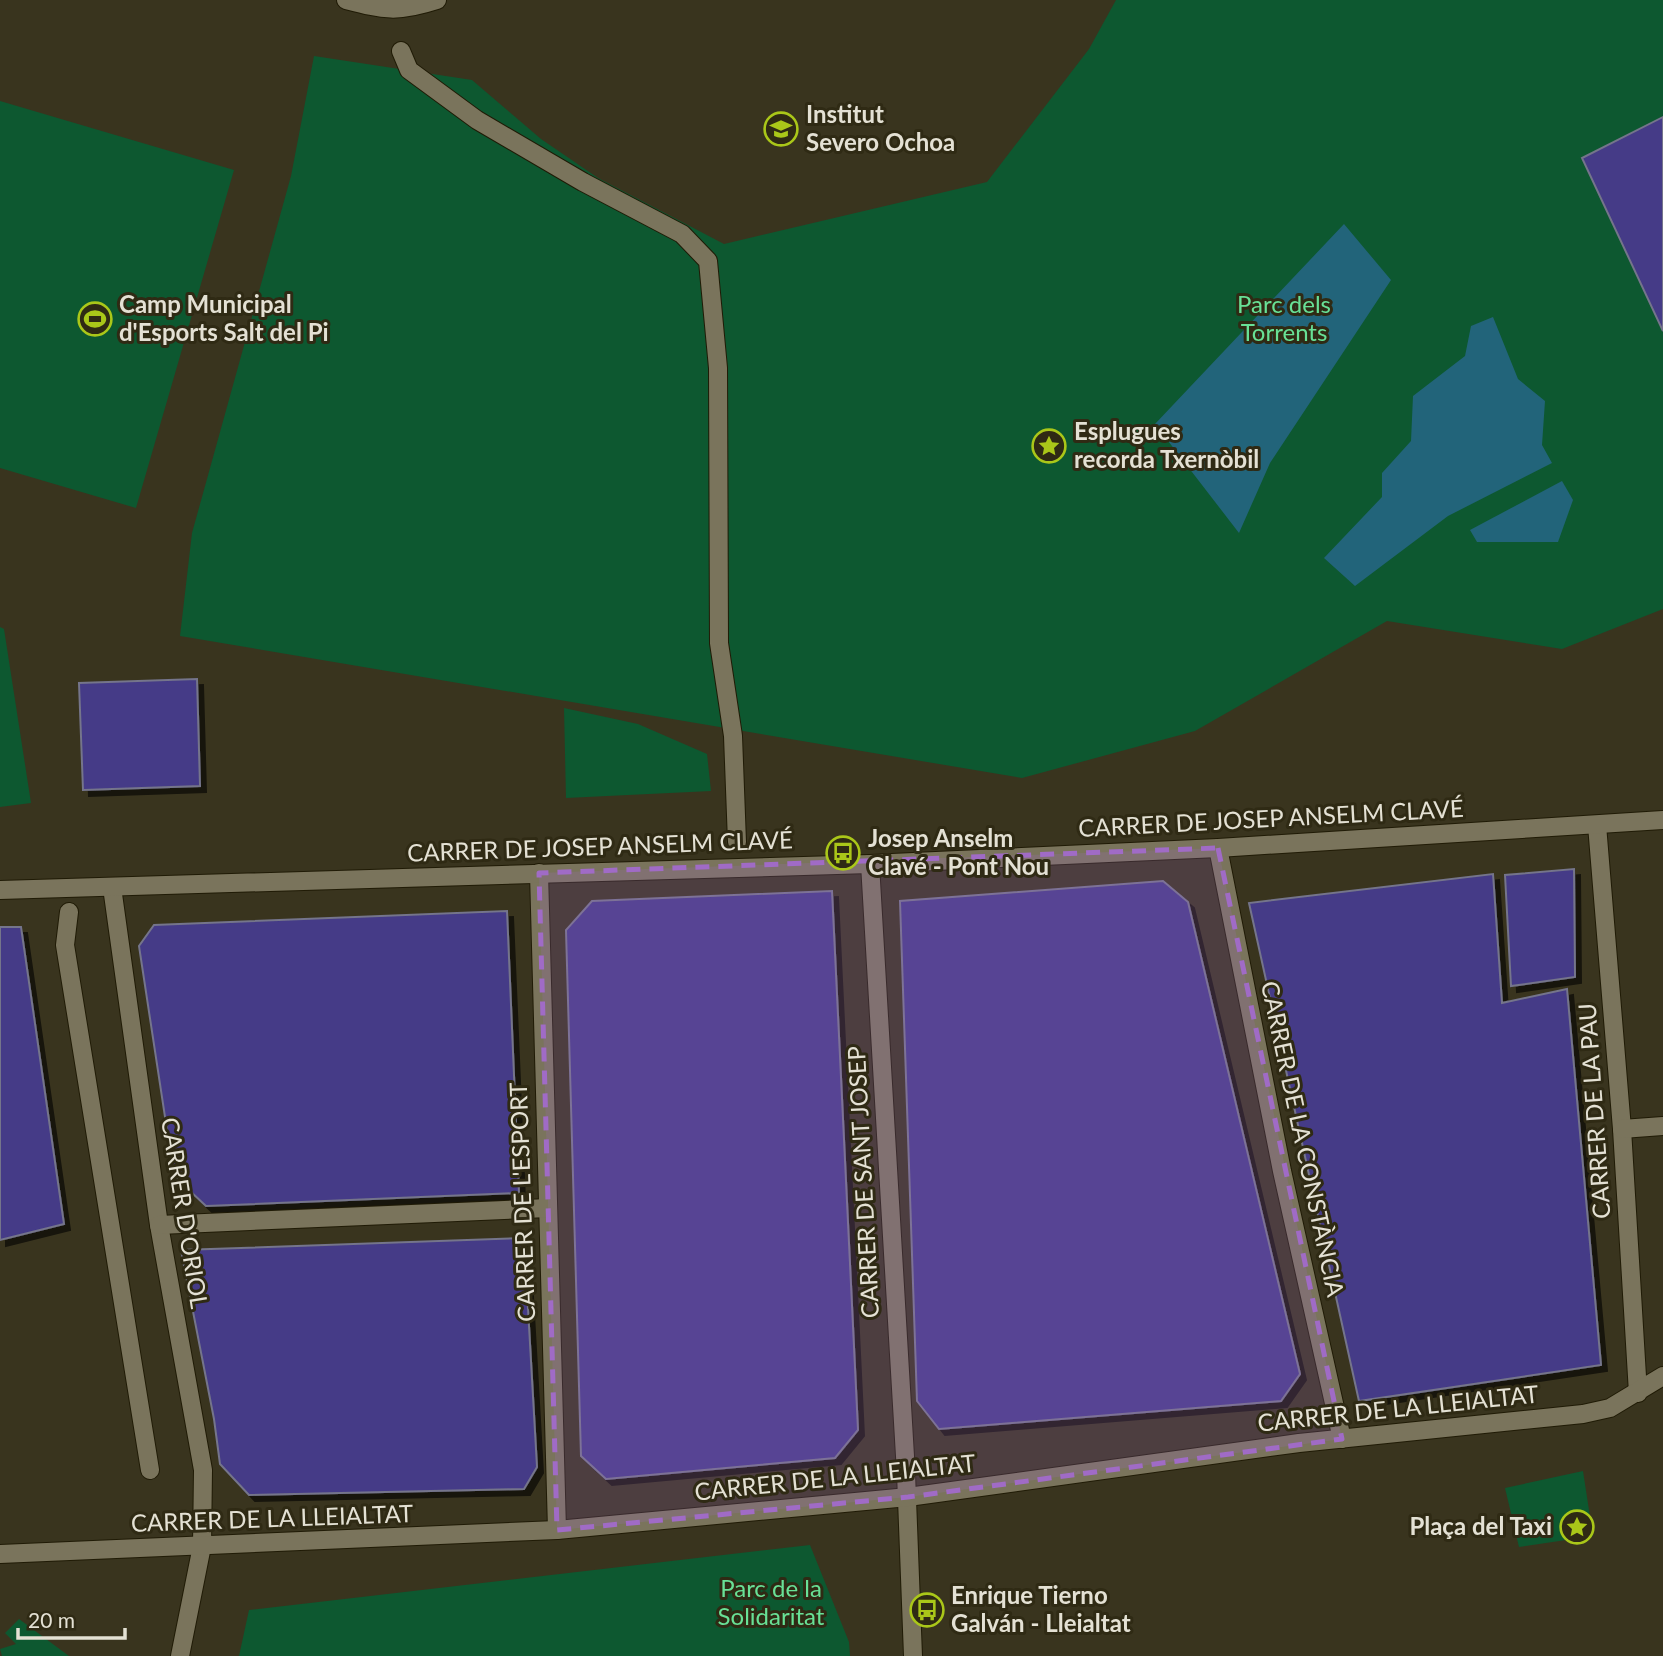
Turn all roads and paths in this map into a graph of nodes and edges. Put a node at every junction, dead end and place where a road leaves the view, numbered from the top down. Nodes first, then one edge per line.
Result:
1 (346, 0) edge
2 (437, 0) edge
3 (401, 51) dead end
4 (1663, 820) edge
5 (1597, 825) junction
6 (737, 842) dead end
7 (1218, 848) junction
8 (870, 864) junction
9 (539, 873) junction
10 (112, 887) junction
11 (0, 890) edge
12 (69, 912) dead end
13 (1663, 1126) edge
14 (1622, 1129) junction
15 (548, 1208) junction
16 (159, 1225) junction
17 (1663, 1376) edge
18 (1638, 1393) junction
19 (1342, 1439) junction
20 (150, 1470) dead end
21 (908, 1497) junction
22 (557, 1530) junction
23 (202, 1546) junction
24 (0, 1553) edge
25 (180, 1656) edge
26 (913, 1656) edge

1 - 2 street
3 - 6 street
4 - 5 street, CARRER DE JOSEP ANSELM CLAVÉ
5 - 7 street, CARRER DE JOSEP ANSELM CLAVÉ
5 - 14 street, CARRER DE LA PAU
7 - 8 street, CARRER DE JOSEP ANSELM CLAVÉ
7 - 19 street, CARRER DE LA CONSTÀNCIA
8 - 9 street, CARRER DE JOSEP ANSELM CLAVÉ
8 - 21 street, CARRER DE SANT JOSEP
9 - 10 street, CARRER DE JOSEP ANSELM CLAVÉ
9 - 15 street, CARRER DE L'ESPORT
10 - 11 street, CARRER DE JOSEP ANSELM CLAVÉ
10 - 16 street, CARRER D'ORIOL
12 - 20 street
13 - 14 street
14 - 18 street, CARRER DE LA PAU
15 - 16 street
15 - 22 street, CARRER DE L'ESPORT
16 - 23 street, CARRER D'ORIOL
17 - 18 street, CARRER DE LA LLEIALTAT
18 - 19 street, CARRER DE LA LLEIALTAT
19 - 21 street, CARRER DE LA LLEIALTAT
21 - 22 street, CARRER DE LA LLEIALTAT
21 - 26 street, CARRER DE SANT JOSEP
22 - 23 street, CARRER DE LA LLEIALTAT
23 - 24 street, CARRER DE LA LLEIALTAT
23 - 25 street, CARRER D'ORIOL

